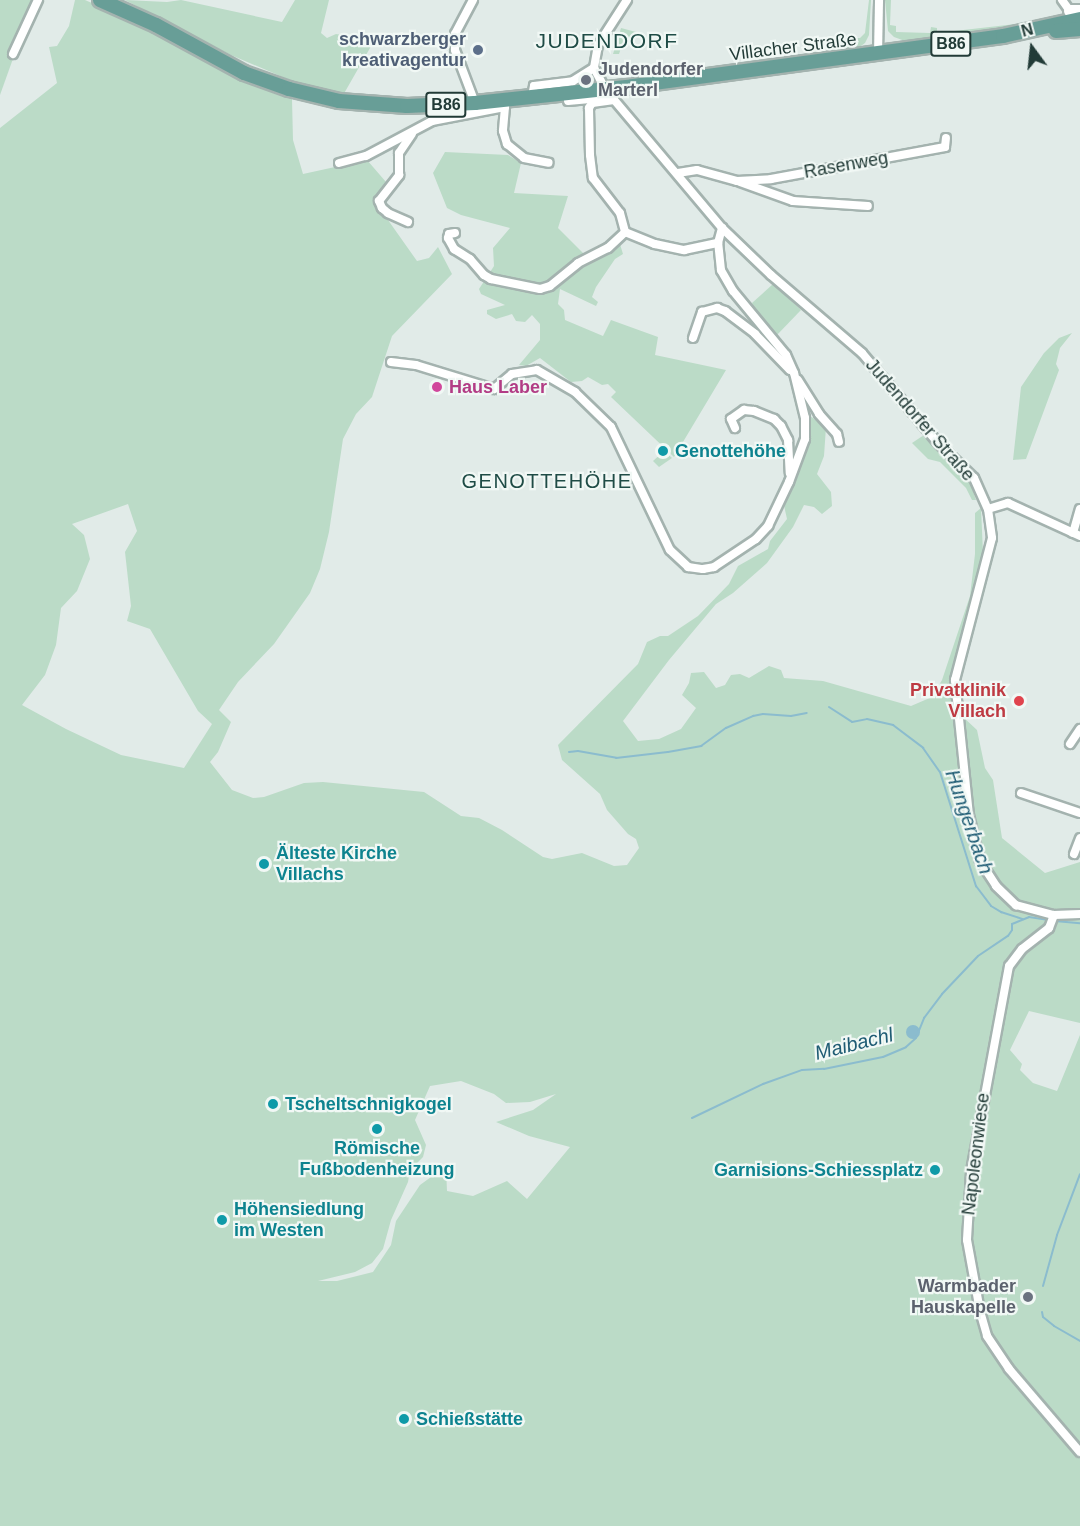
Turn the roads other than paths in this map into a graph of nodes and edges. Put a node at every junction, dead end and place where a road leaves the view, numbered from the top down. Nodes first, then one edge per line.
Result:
1 (38, 0) edge
2 (100, 0) edge
3 (473, 0) edge
4 (627, 0) edge
5 (879, 0) edge
6 (1073, 10) edge
7 (1080, 29) edge
8 (1003, 36) junction
9 (13, 54) dead end
10 (879, 54) junction
11 (594, 68) junction
12 (605, 89) junction
13 (532, 97) junction
14 (614, 100) junction
15 (568, 102) dead end
16 (475, 103) junction
17 (596, 103) junction
18 (506, 104) junction
19 (416, 130) junction
20 (945, 138) dead end
21 (339, 163) dead end
22 (549, 163) dead end
23 (678, 172) junction
24 (737, 181) junction
25 (868, 206) dead end
26 (408, 222) dead end
27 (722, 228) junction
28 (625, 232) junction
29 (455, 233) dead end
30 (718, 243) junction
31 (693, 338) dead end
32 (391, 362) dead end
33 (794, 373) junction
34 (735, 428) dead end
35 (839, 442) dead end
36 (789, 483) junction
37 (988, 509) junction
38 (1080, 509) edge
39 (1077, 535) edge
40 (1079, 731) edge
41 (1070, 744) dead end
42 (1021, 793) dead end
43 (1080, 813) edge
44 (1080, 838) edge
45 (1074, 854) dead end
46 (1080, 914) edge
47 (1053, 919) junction
48 (1080, 1452) edge

1 - 9 street
2 - 16 main road, Villacher Straße / B86
3 - 16 street
4 - 11 street
5 - 10 street
6 - 8 main road, Villacher Straße / B86
7 - 8 main road
8 - 10 main road, Villacher Straße / B86
10 - 12 main road, Villacher Straße / B86
11 - 12 street, Judendorfer Straße
11 - 13 street
12 - 13 main road, Villacher Straße / B86
12 - 14 street, Judendorfer Straße
13 - 18 main road, Villacher Straße / B86
14 - 17 street
14 - 23 street, Judendorfer Straße
15 - 17 street
16 - 18 main road, Villacher Straße / B86
17 - 28 street
18 - 19 street
18 - 22 street
19 - 21 street
19 - 26 street
20 - 24 street, Rasenweg
23 - 24 street, Rasenweg
23 - 27 street, Judendorfer Straße
24 - 25 street, Rasenweg
27 - 30 street
27 - 37 street, Judendorfer Straße
28 - 29 street
28 - 30 street
30 - 33 street
31 - 33 street
32 - 36 street
33 - 35 street
33 - 36 street
34 - 36 street
37 - 39 street
37 - 47 street, Judendorfer Straße
38 - 39 street
40 - 41 street
42 - 43 street
44 - 45 street
46 - 47 street, Judendorfer Straße
47 - 48 street, Napoleonwiese

